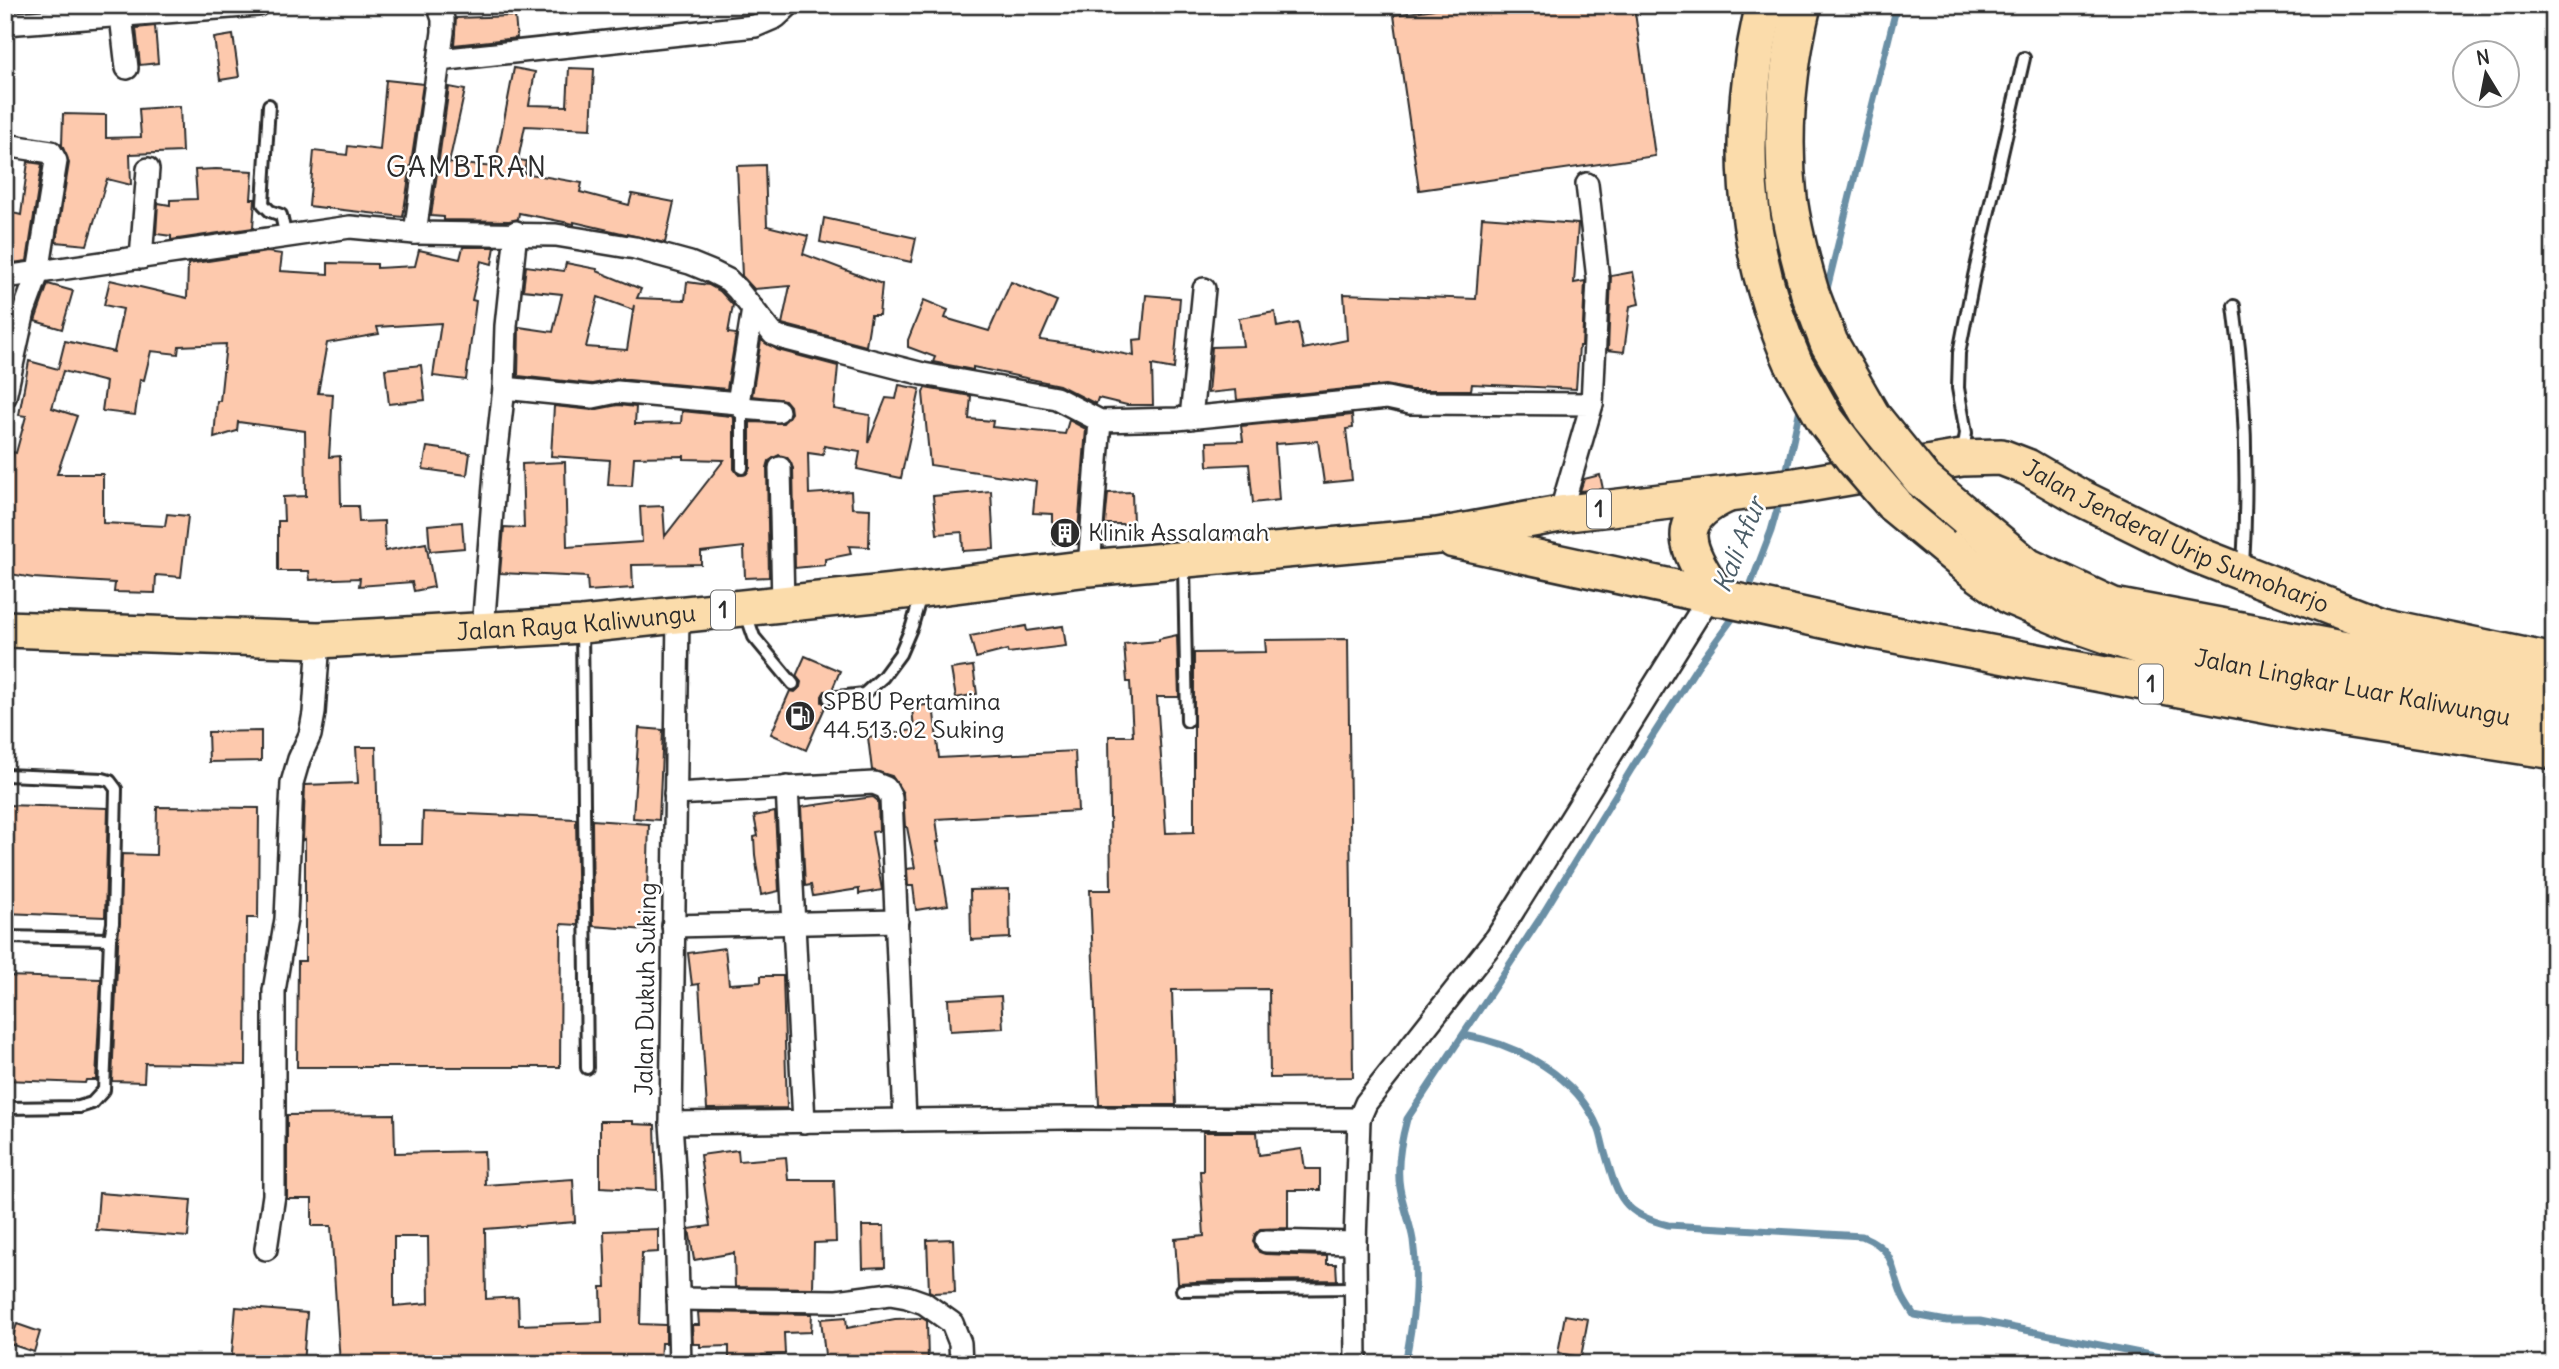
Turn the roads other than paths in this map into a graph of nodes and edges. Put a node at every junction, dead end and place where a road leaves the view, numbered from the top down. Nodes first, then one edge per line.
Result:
1 (258, 5) edge
2 (439, 5) edge
3 (789, 5) edge
4 (1763, 15) edge
5 (1800, 15) edge
6 (121, 16) junction
7 (5, 24) edge
8 (2024, 58) dead end
9 (439, 60) junction
10 (127, 68) dead end
11 (269, 105) dead end
12 (5, 145) edge
13 (148, 169) dead end
14 (1587, 184) dead end
15 (516, 232) junction
16 (415, 233) junction
17 (285, 237) junction
18 (141, 258) junction
19 (38, 273) junction
20 (5, 277) edge
21 (1204, 289) dead end
22 (2234, 306) dead end
23 (753, 309) junction
24 (504, 388) junction
25 (5, 397) edge
26 (1592, 404) junction
27 (740, 405) junction
28 (778, 411) dead end
29 (1191, 418) junction
30 (1100, 421) junction
31 (1962, 458) junction
32 (742, 468) dead end
33 (780, 468) dead end
34 (1762, 490) junction
35 (1560, 514) junction
36 (1437, 536) junction
37 (1184, 559) junction
38 (1089, 568) junction
39 (2242, 574) junction
40 (922, 589) junction
41 (1726, 599) junction
42 (783, 604) junction
43 (744, 608) junction
44 (678, 615) junction
45 (582, 625) junction
46 (5, 629) edge
47 (483, 630) junction
48 (319, 640) junction
49 (2554, 662) edge
50 (793, 684) dead end
51 (2554, 690) edge
52 (829, 698) dead end
53 (1187, 722) dead end
54 (2554, 726) edge
55 (2554, 751) edge
56 (5, 775) edge
57 (787, 787) junction
58 (675, 794) junction
59 (897, 921) junction
60 (795, 924) junction
61 (673, 926) junction
62 (5, 937) edge
63 (110, 939) junction
64 (587, 1068) dead end
65 (5, 1108) edge
66 (1359, 1119) junction
67 (905, 1120) junction
68 (804, 1122) junction
69 (670, 1123) junction
70 (1266, 1241) dead end
71 (1354, 1243) junction
72 (266, 1249) dead end
73 (1355, 1288) junction
74 (1182, 1290) dead end
75 (678, 1300) junction
76 (680, 1364) edge
77 (961, 1364) edge
78 (1356, 1364) edge

1 - 6 street
2 - 9 street
3 - 9 street
4 - 54 highway, Jalan Lingkar Luar Kaliwungu / 1, bridge
5 - 51 highway, Jalan Lingkar Luar Kaliwungu, bridge
6 - 7 street
6 - 10 street
8 - 31 lane
9 - 16 street
11 - 17 lane
12 - 19 street
13 - 18 street
14 - 26 street
15 - 16 street
15 - 23 street
15 - 24 street
16 - 17 street
17 - 18 street
18 - 19 street
19 - 20 street
19 - 25 street
21 - 29 street
22 - 39 lane
23 - 27 street
23 - 30 street
24 - 27 street
24 - 47 street
26 - 29 street
26 - 35 street
27 - 28 street
27 - 32 lane
29 - 30 street
30 - 38 street
31 - 34 main road, Jalan Jenderal Urip Sumoharjo / 1
31 - 39 main road, Jalan Jenderal Urip Sumoharjo / 1
33 - 42 street
34 - 35 main road, 1
34 - 41 main road
35 - 36 main road, 1
36 - 37 main road, Jalan Raya Kaliwungu / 1
36 - 41 main road, 1
37 - 38 main road, Jalan Raya Kaliwungu / 1
37 - 53 lane
38 - 40 main road, Jalan Raya Kaliwungu / 1
39 - 49 main road, Jalan Jenderal Urip Sumoharjo / 1
40 - 42 main road, Jalan Raya Kaliwungu / 1
40 - 52 lane
41 - 55 main road, 1
41 - 66 street
42 - 43 main road, Jalan Raya Kaliwungu / 1
43 - 44 main road, Jalan Raya Kaliwungu / 1
43 - 50 lane
44 - 45 main road, Jalan Raya Kaliwungu / 1
44 - 58 street, Jalan Dukuh Suking
45 - 47 main road, Jalan Raya Kaliwungu / 1
45 - 64 lane
46 - 48 main road, Jalan Raya Kaliwungu / 1
47 - 48 main road, Jalan Raya Kaliwungu / 1
48 - 72 street
56 - 63 lane
57 - 58 street
57 - 59 street
57 - 60 street
58 - 61 street, Jalan Dukuh Suking
59 - 60 street
59 - 67 street
60 - 61 street
60 - 68 street
61 - 69 street, Jalan Dukuh Suking
62 - 63 lane
63 - 65 lane
66 - 67 street
66 - 71 street
67 - 68 street
68 - 69 street
69 - 75 street, Jalan Dukuh Suking
70 - 71 street
71 - 73 street
73 - 74 lane
73 - 78 street
75 - 76 street, Jalan Dukuh Suking
75 - 77 street

